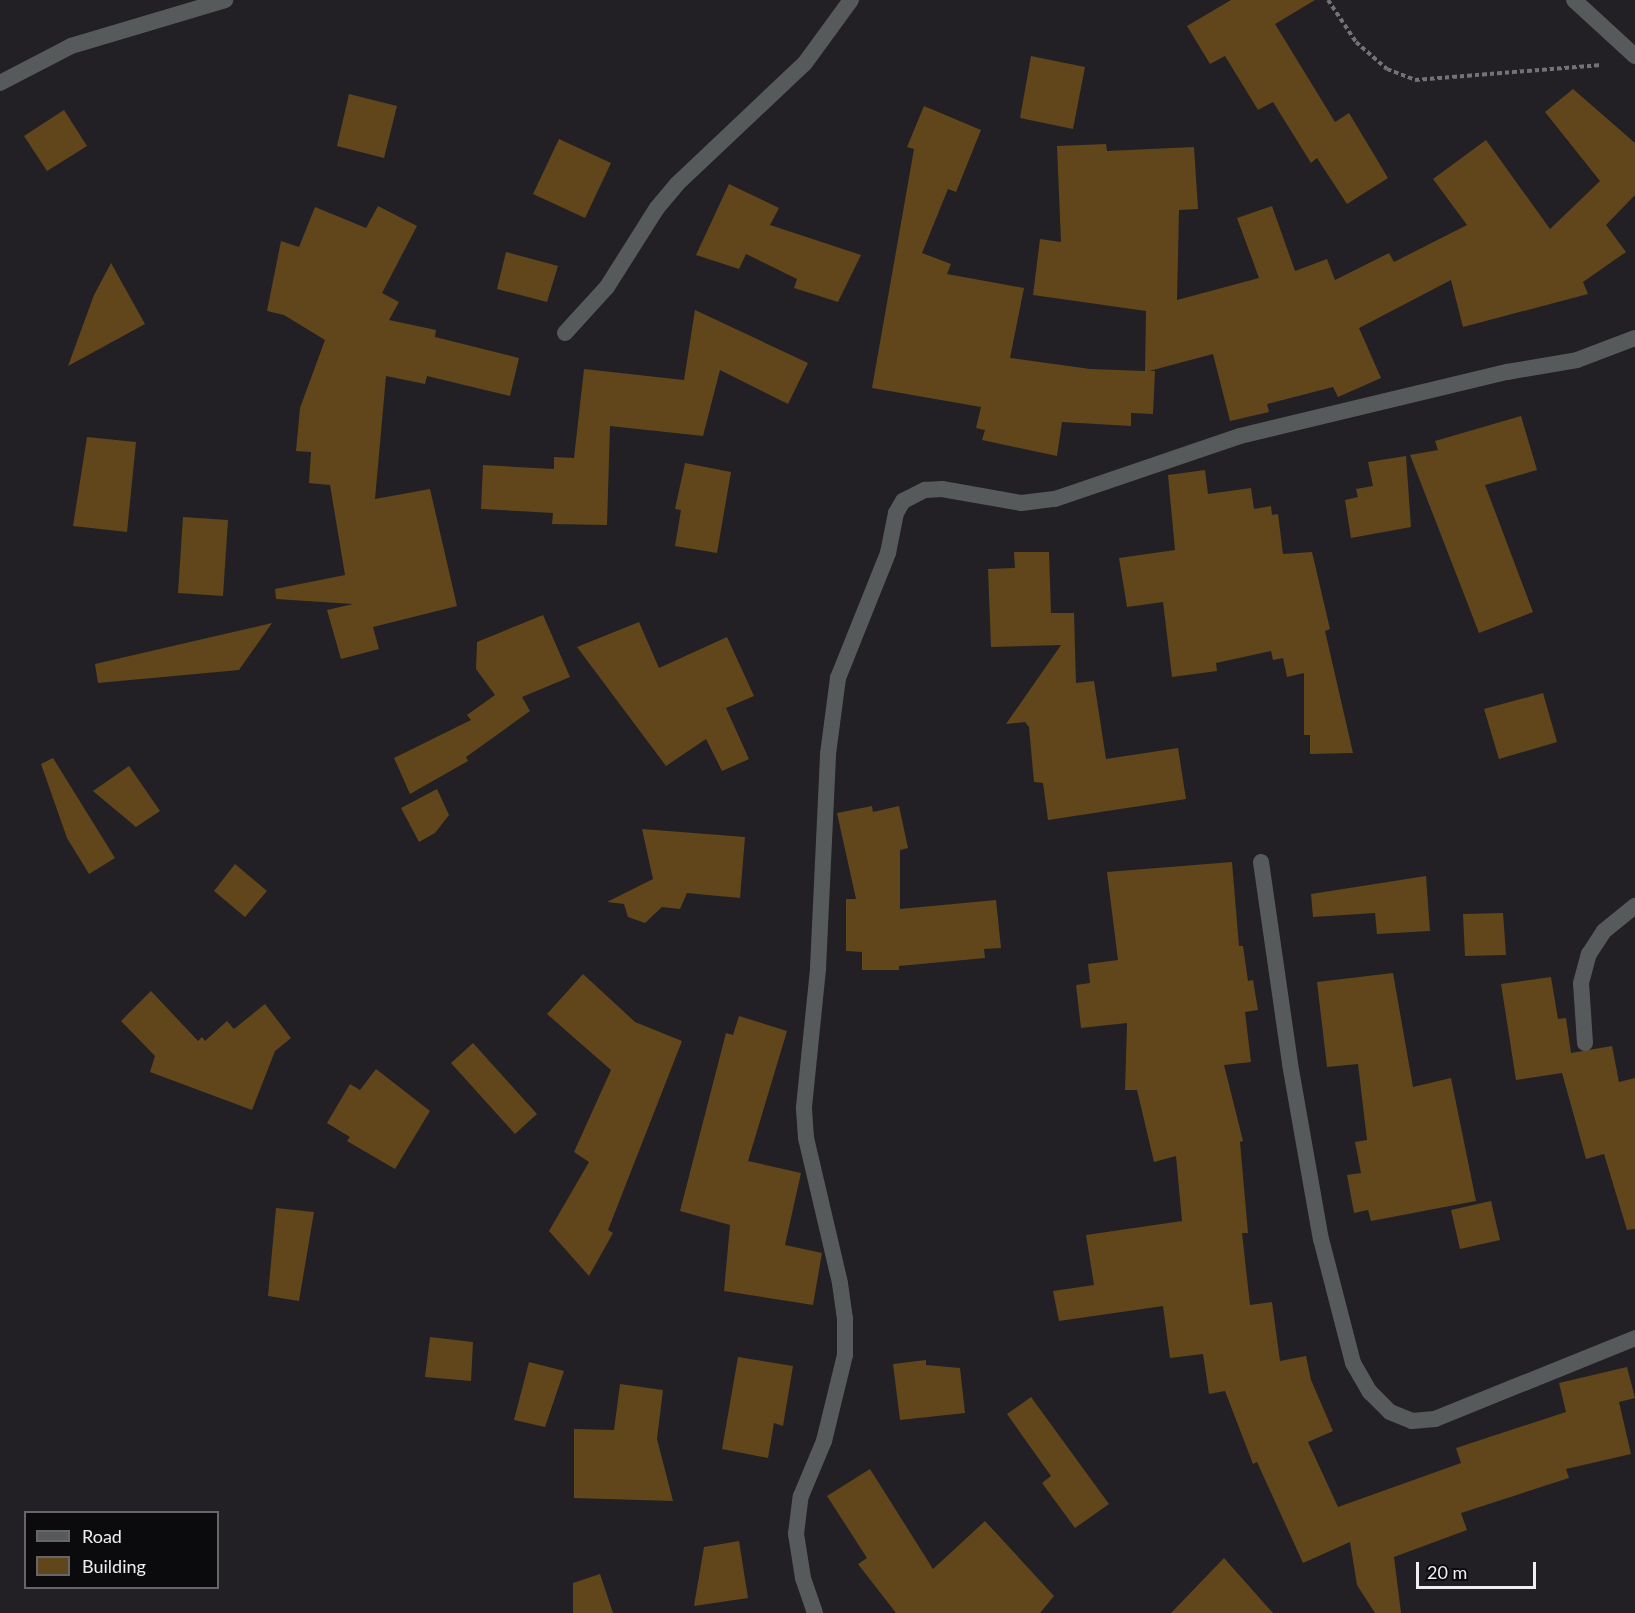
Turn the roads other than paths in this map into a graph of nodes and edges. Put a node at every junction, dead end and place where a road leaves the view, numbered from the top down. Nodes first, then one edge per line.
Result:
1 (225, 0) edge
2 (851, 0) edge
3 (1574, 0) edge
4 (1635, 56) edge
5 (0, 83) edge
6 (565, 333) dead end
7 (1635, 338) edge
8 (1261, 862) dead end
9 (1635, 906) edge
10 (1585, 1043) dead end
11 (1635, 1338) edge
12 (814, 1613) edge

1 - 5 street
2 - 6 street
3 - 4 street
7 - 12 street
8 - 11 street
9 - 10 street

